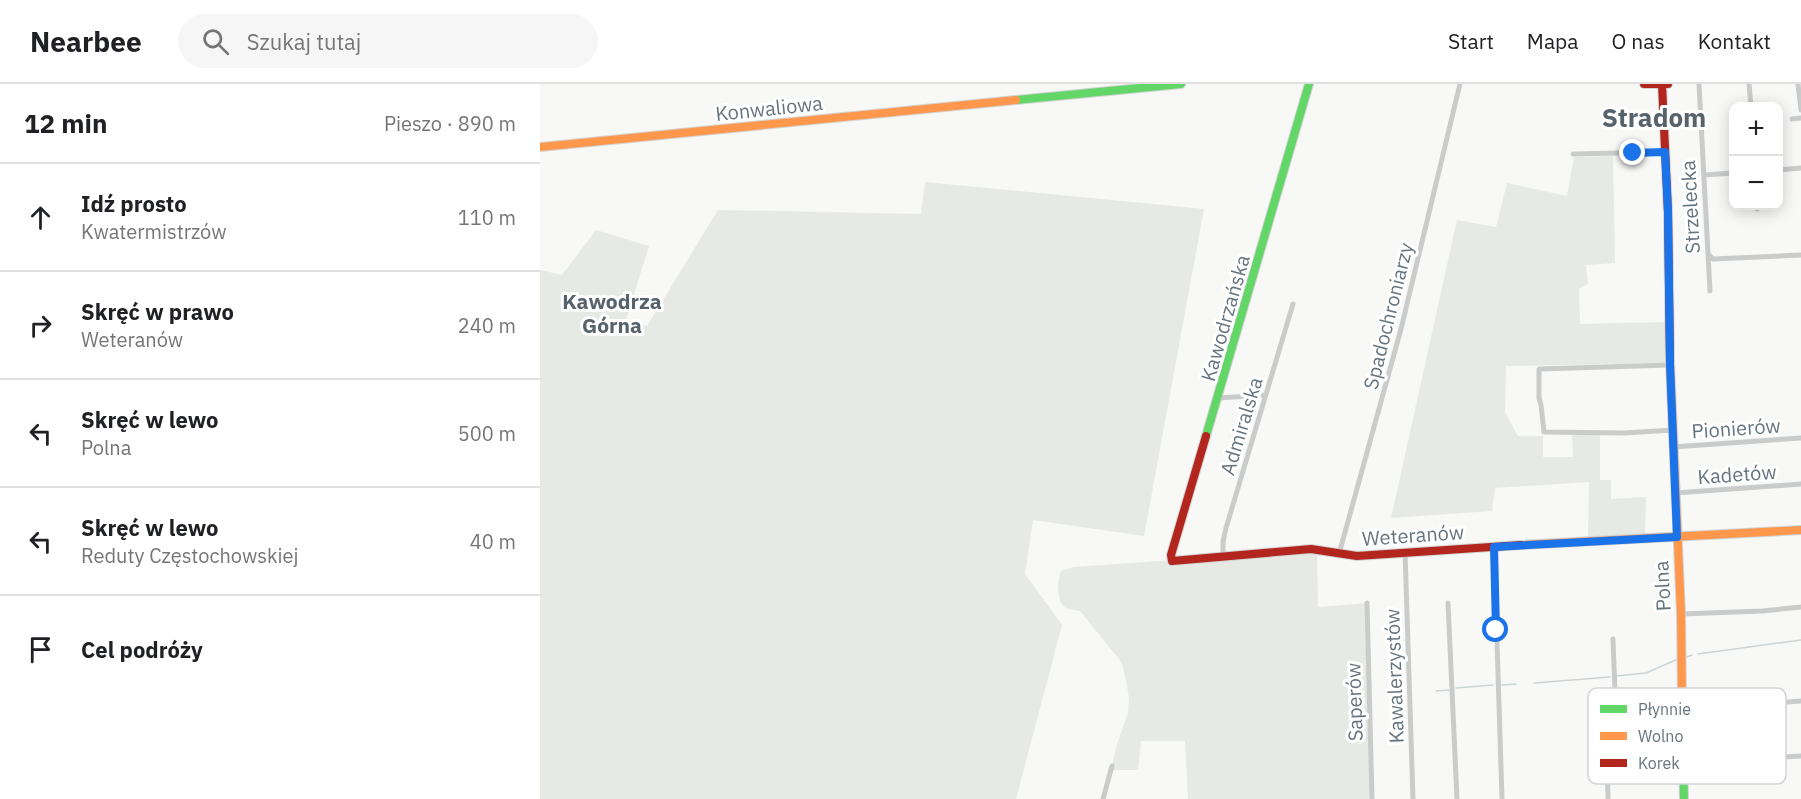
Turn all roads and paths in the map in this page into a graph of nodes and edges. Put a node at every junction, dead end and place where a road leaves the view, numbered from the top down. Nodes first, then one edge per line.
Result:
1 (1180, 84) edge
2 (1309, 84) edge
3 (1460, 84) edge
4 (1644, 84) edge
5 (1662, 84) edge
6 (1668, 84) edge
7 (1699, 84) edge
8 (1749, 84) edge
9 (1798, 84) edge
10 (1751, 102) edge
11 (1801, 110) edge
12 (1801, 118) edge
13 (1792, 119) dead end
14 (540, 147) edge
15 (1665, 152) junction
16 (1573, 154) dead end
17 (1801, 168) edge
18 (1783, 170) edge
19 (1729, 173) edge
20 (1704, 175) junction
21 (1708, 254) junction
22 (1801, 255) edge
23 (1710, 291) dead end
24 (1293, 304) dead end
25 (1670, 364) junction
26 (1266, 395) junction
27 (1218, 398) junction
28 (1673, 430) junction
29 (1801, 438) edge
30 (1673, 447) junction
31 (1801, 484) edge
32 (1675, 493) junction
33 (1801, 530) edge
34 (1677, 537) junction
35 (1494, 547) junction
36 (1405, 552) junction
37 (1339, 555) junction
38 (1223, 556) junction
39 (1172, 561) joint
40 (1367, 603) dead end
41 (1448, 603) dead end
42 (1801, 607) edge
43 (1681, 614) junction
44 (1612, 639) dead end
45 (1614, 688) edge
46 (1682, 688) edge
47 (1801, 701) edge
48 (1786, 702) edge
49 (1801, 756) edge
50 (1786, 757) edge
51 (1112, 766) dead end
52 (1608, 784) edge
53 (1103, 799) edge
54 (1372, 799) edge
55 (1413, 799) edge
56 (1457, 799) edge
57 (1502, 799) edge
58 (1608, 799) edge

1 - 14 street, Konwaliowa
2 - 27 street, Kawodrzańska
3 - 37 street, Spadochroniarzy
4 - 5 street
5 - 6 street
5 - 15 street, Polna
7 - 20 street, Strzelecka
8 - 10 street
9 - 11 street
12 - 13 street
15 - 16 street
15 - 25 street, Polna
17 - 18 street
19 - 20 street
20 - 21 street, Strzelecka
21 - 22 street
21 - 23 street, Strzelecka
24 - 26 street, Admiralska
25 - 28 street, Polna
25 - 28 street
26 - 27 street
26 - 38 street, Admiralska
27 - 39 street, Kawodrzańska
28 - 30 street, Polna
29 - 30 street, Pionierów
30 - 32 street, Polna
31 - 32 street, Kadetów
32 - 34 street, Polna
33 - 34 street, Weteranów
34 - 35 street, Weteranów
34 - 43 street, Polna
35 - 36 street, Weteranów
35 - 57 street
36 - 37 street, Weteranów
36 - 55 street, Kawalerzystów
37 - 38 street, Weteranów
38 - 39 street, Weteranów
40 - 54 street, Saperów
41 - 56 street
42 - 43 street
43 - 46 street, Polna
44 - 45 street
47 - 48 street
49 - 50 street
51 - 53 street
52 - 58 street

